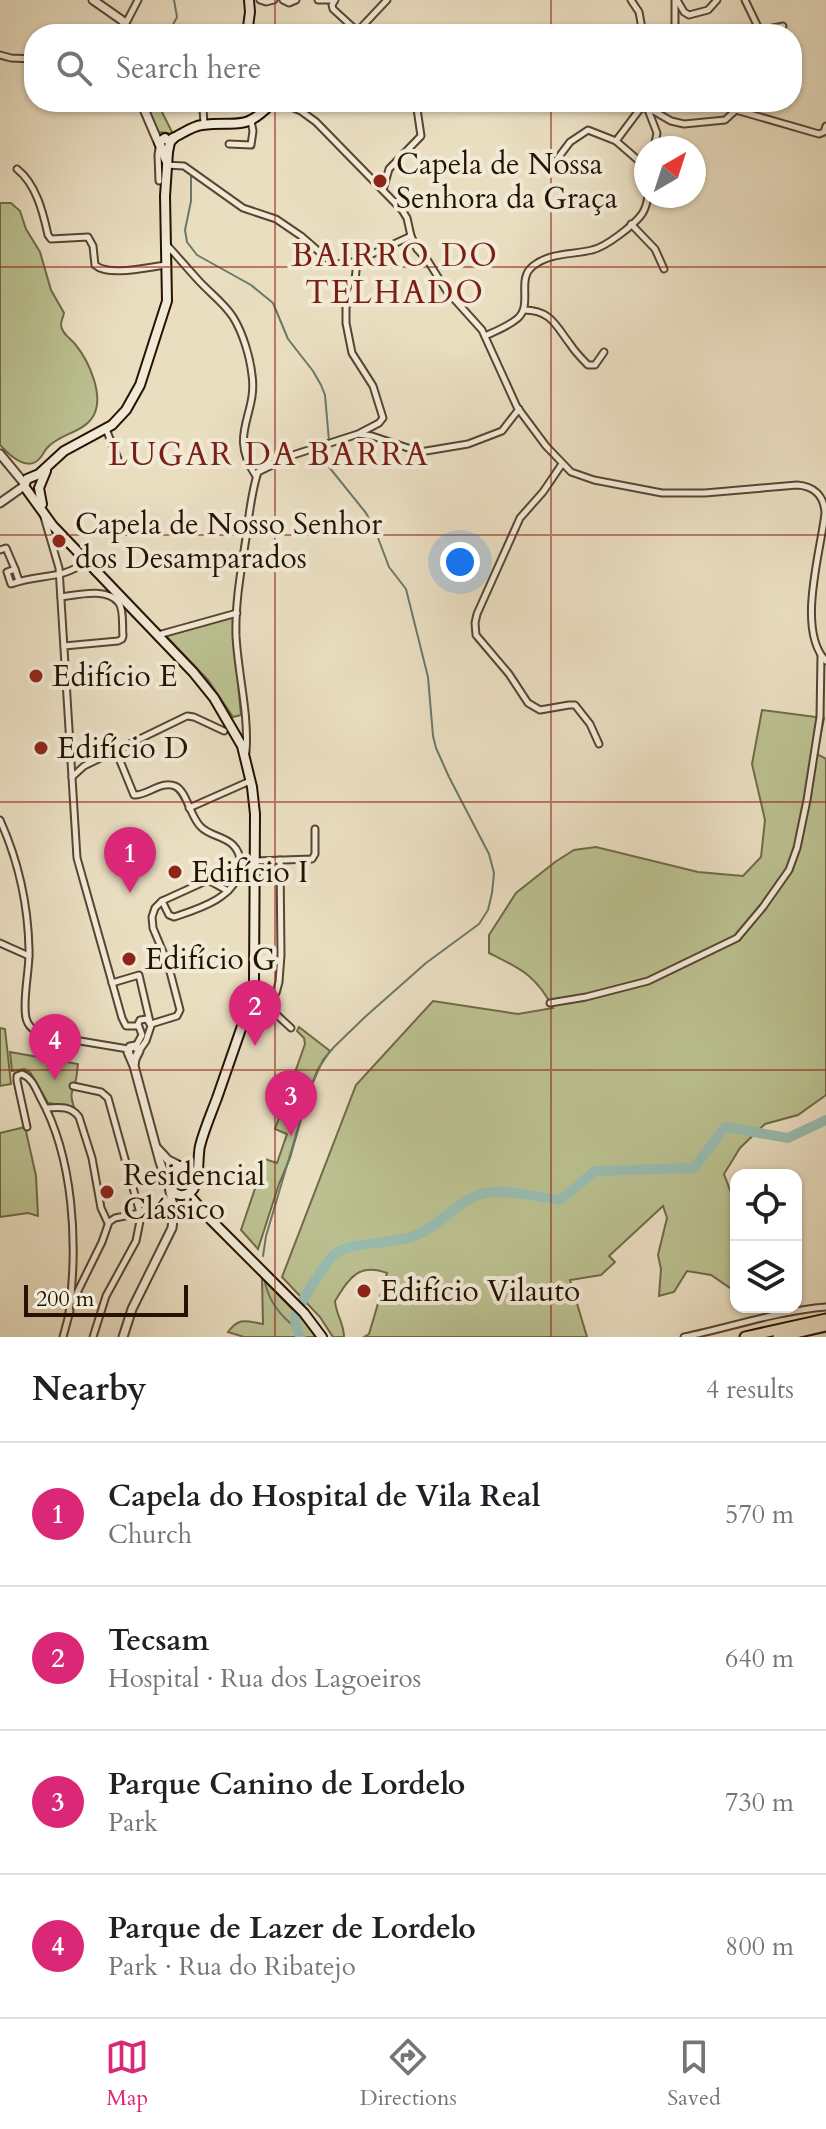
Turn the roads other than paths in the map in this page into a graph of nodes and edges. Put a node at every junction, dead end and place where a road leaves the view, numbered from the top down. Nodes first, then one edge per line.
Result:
1 (93, 0) edge
2 (138, 0) edge
3 (254, 0) edge
4 (274, 0) edge
5 (283, 0) edge
6 (296, 0) edge
7 (318, 0) edge
8 (334, 0) edge
9 (631, 0) edge
10 (676, 0) edge
11 (717, 0) edge
12 (745, 0) edge
13 (385, 1) edge
14 (122, 24) edge
15 (128, 24) edge
16 (249, 24) edge
17 (349, 24) edge
18 (364, 24) edge
19 (641, 24) edge
20 (675, 24) edge
21 (757, 24) edge
22 (0, 55) edge
23 (24, 59) edge
24 (145, 112) edge
25 (203, 112) edge
26 (264, 112) edge
27 (303, 112) edge
28 (417, 112) edge
29 (637, 112) edge
30 (649, 112) edge
31 (659, 112) edge
32 (732, 112) edge
33 (745, 112) edge
34 (251, 121) junction
35 (204, 124) junction
36 (826, 126) edge
37 (656, 136) edge
38 (616, 141) junction
39 (166, 143) junction
40 (229, 144) dead end
41 (634, 158) edge
42 (166, 165) junction
43 (552, 166) dead end
44 (17, 169) dead end
45 (159, 181) dead end
46 (383, 191) junction
47 (645, 208) edge
48 (631, 224) junction
49 (411, 236) junction
50 (166, 244) junction
51 (357, 261) junction
52 (167, 265) junction
53 (664, 269) dead end
54 (524, 310) junction
55 (485, 336) junction
56 (604, 352) dead end
57 (519, 409) junction
58 (106, 429) junction
59 (358, 434) junction
60 (0, 454) edge
61 (118, 459) dead end
62 (562, 464) junction
63 (257, 476) junction
64 (31, 485) junction
65 (0, 503) edge
66 (44, 513) junction
67 (0, 550) edge
68 (87, 561) junction
69 (59, 575) junction
70 (61, 597) junction
71 (237, 613) junction
72 (158, 635) junction
73 (64, 646) junction
74 (823, 658) edge
75 (245, 726) junction
76 (224, 731) dead end
77 (234, 731) junction
78 (599, 744) dead end
79 (116, 751) junction
80 (245, 756) junction
81 (72, 779) junction
82 (251, 780) junction
83 (189, 808) junction
84 (0, 820) edge
85 (315, 829) dead end
86 (280, 860) junction
87 (255, 861) junction
88 (228, 891) junction
89 (162, 901) junction
90 (0, 943) edge
91 (29, 956) junction
92 (112, 983) junction
93 (252, 992) junction
94 (264, 1002) junction
95 (550, 1003) dead end
96 (150, 1025) junction
97 (137, 1026) junction
98 (291, 1028) dead end
99 (142, 1032) junction
100 (134, 1054) junction
101 (73, 1086) dead end
102 (47, 1108) junction
103 (27, 1127) dead end
104 (156, 1146) junction
105 (200, 1147) junction
106 (182, 1166) junction
107 (196, 1181) junction
108 (168, 1184) junction
109 (187, 1194) junction
110 (171, 1198) junction
111 (140, 1213) junction
112 (174, 1213) junction
113 (108, 1223) junction
114 (220, 1229) junction
115 (826, 1307) edge
116 (69, 1313) junction
117 (826, 1319) edge
118 (826, 1326) edge
119 (718, 1334) edge
120 (63, 1337) edge
121 (93, 1337) edge
122 (123, 1337) edge
123 (322, 1337) edge
124 (684, 1337) edge
125 (745, 1337) edge
126 (778, 1337) edge

1 - 14 street
2 - 15 street
3 - 4 street
3 - 16 main road
5 - 6 street
7 - 8 street
8 - 17 street
9 - 19 street
10 - 11 street
10 - 20 street
12 - 21 street
13 - 18 street
22 - 23 street
24 - 39 street
25 - 35 street
26 - 34 main road
27 - 46 street
28 - 46 street
29 - 38 street
30 - 37 street
31 - 32 street
33 - 36 street
34 - 35 main road
34 - 40 street
35 - 39 main road
38 - 41 street
38 - 43 street
39 - 42 main road
39 - 45 street
42 - 50 main road
42 - 51 street
44 - 52 street
46 - 49 street
47 - 48 street
48 - 53 street
48 - 54 street
49 - 51 street
49 - 55 street
50 - 52 main road
50 - 63 street
51 - 59 street
52 - 58 main road
54 - 55 street
54 - 56 street
55 - 57 street
57 - 59 street
57 - 62 street
58 - 61 street
58 - 64 main road
59 - 63 street
60 - 64 street
62 - 74 street
62 - 78 street
63 - 71 street
64 - 65 street
64 - 66 main road
66 - 68 main road
66 - 69 street
67 - 69 street
68 - 69 street
68 - 72 main road
69 - 70 street
70 - 73 street
70 - 73 street
71 - 72 street
71 - 75 street
72 - 77 main road
73 - 81 street
74 - 95 street
75 - 77 street
75 - 80 street
76 - 79 street
77 - 80 main road
79 - 81 street
79 - 83 street
80 - 82 main road
81 - 92 street
82 - 83 street
82 - 87 main road
83 - 88 street
84 - 91 street
85 - 86 street
86 - 87 street
86 - 94 street
87 - 93 main road
88 - 89 street
88 - 89 street
89 - 96 street
90 - 91 street
91 - 100 street
92 - 96 street
92 - 97 street
93 - 94 street
93 - 105 main road
94 - 98 street
96 - 97 street
96 - 99 street
96 - 100 street
97 - 99 street
99 - 100 street
100 - 104 street
101 - 111 street
102 - 103 street
102 - 113 street
102 - 116 street
104 - 106 street
104 - 108 street
105 - 106 main road
105 - 107 main road
106 - 107 main road
106 - 108 main road
107 - 109 main road
107 - 114 main road
108 - 109 main road
108 - 110 street
109 - 112 street
109 - 114 main road
110 - 111 street
110 - 112 street
111 - 112 street
111 - 113 street
111 - 121 street
112 - 122 street
113 - 116 street
114 - 123 main road
115 - 119 street
116 - 120 street
117 - 125 highway
118 - 126 highway
119 - 124 street

